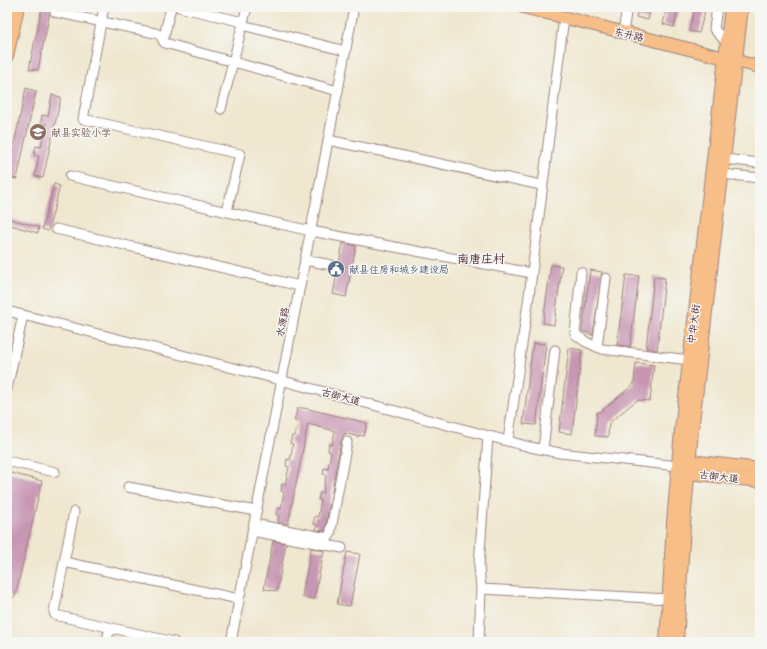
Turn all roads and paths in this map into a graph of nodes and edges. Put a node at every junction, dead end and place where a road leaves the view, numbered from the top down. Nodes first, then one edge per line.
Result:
1 (18, 7) edge
2 (104, 7) edge
3 (171, 7) edge
4 (179, 7) edge
5 (246, 7) edge
6 (354, 7) edge
7 (522, 7) edge
8 (627, 7) edge
9 (717, 7) edge
10 (731, 7) edge
11 (742, 7) edge
12 (55, 12) dead end
13 (564, 17) junction
14 (101, 21) junction
15 (243, 23) junction
16 (623, 32) junction
17 (163, 41) junction
18 (727, 43) junction
19 (346, 52) junction
20 (7, 56) edge
21 (730, 59) junction
22 (233, 62) junction
23 (760, 62) edge
24 (760, 67) edge
25 (338, 91) junction
26 (221, 109) dead end
27 (328, 140) junction
28 (724, 159) junction
29 (760, 164) edge
30 (722, 174) junction
31 (70, 176) dead end
32 (760, 178) edge
33 (541, 185) junction
34 (227, 211) junction
35 (56, 229) dead end
36 (311, 231) junction
37 (305, 260) junction
38 (331, 265) dead end
39 (532, 272) junction
40 (581, 272) dead end
41 (606, 278) dead end
42 (300, 286) junction
43 (7, 311) edge
44 (23, 315) junction
45 (597, 347) junction
46 (555, 350) dead end
47 (689, 360) junction
48 (282, 381) junction
49 (7, 390) edge
50 (488, 436) junction
51 (508, 441) junction
52 (347, 442) dead end
53 (543, 449) junction
54 (7, 461) edge
55 (682, 466) junction
56 (760, 469) edge
57 (54, 472) dead end
58 (760, 481) edge
59 (128, 486) dead end
60 (256, 511) junction
61 (74, 512) dead end
62 (253, 528) junction
63 (342, 548) dead end
64 (64, 562) junction
65 (481, 589) junction
66 (239, 599) junction
67 (668, 599) junction
68 (115, 628) junction
69 (131, 632) junction
70 (106, 642) edge
71 (133, 642) edge
72 (174, 642) edge
73 (231, 642) edge
74 (479, 642) edge
75 (666, 642) edge
76 (678, 642) edge

1 - 20 main road
2 - 14 street
3 - 17 street
4 - 15 street
5 - 15 street
6 - 19 street, 水源路
7 - 13 main road, 东升路
8 - 16 street
9 - 18 street
10 - 18 main road, 中华大街
11 - 21 main road, 中华大街
12 - 14 street
13 - 16 main road, 东升路
13 - 33 street
14 - 17 street
14 - 34 street
15 - 19 street
15 - 22 street
16 - 21 main road, 东升路
17 - 22 street
18 - 21 main road, 中华大街
19 - 25 street, 水源路
21 - 23 main road, 东升路
21 - 24 main road, 东升路
21 - 28 main road, 中华大街
21 - 47 main road, 中华大街
22 - 25 street
22 - 26 street
25 - 27 street, 水源路
27 - 33 street
27 - 36 street, 水源路
28 - 29 street
28 - 30 main road, 中华大街
30 - 32 street
30 - 55 main road, 中华大街
31 - 34 street
33 - 39 street
34 - 36 street
35 - 42 street
36 - 37 street, 水源路
36 - 39 street
37 - 38 street
37 - 42 street, 水源路
39 - 51 street
40 - 45 street
41 - 45 street
42 - 48 street, 水源路
43 - 44 street, 古御大道
44 - 48 street, 古御大道
44 - 49 street
45 - 47 street
46 - 53 street
47 - 55 main road, 中华大街
48 - 50 street, 古御大道
48 - 60 street, 水源路
50 - 51 street, 古御大道
50 - 65 street
51 - 53 street, 古御大道
52 - 62 street
53 - 55 street, 古御大道
54 - 57 street
55 - 56 main road, 古御大道
55 - 58 main road, 古御大道
55 - 67 main road, 中华大街
55 - 76 main road, 中华大街
59 - 60 street
60 - 62 street, 水源路
61 - 64 street
62 - 63 street
62 - 66 street, 水源路
64 - 66 street
64 - 68 street
65 - 67 street
65 - 74 street
66 - 73 street, 水源路
67 - 75 main road, 中华大街
68 - 69 street
68 - 70 street
69 - 71 street
69 - 72 street

